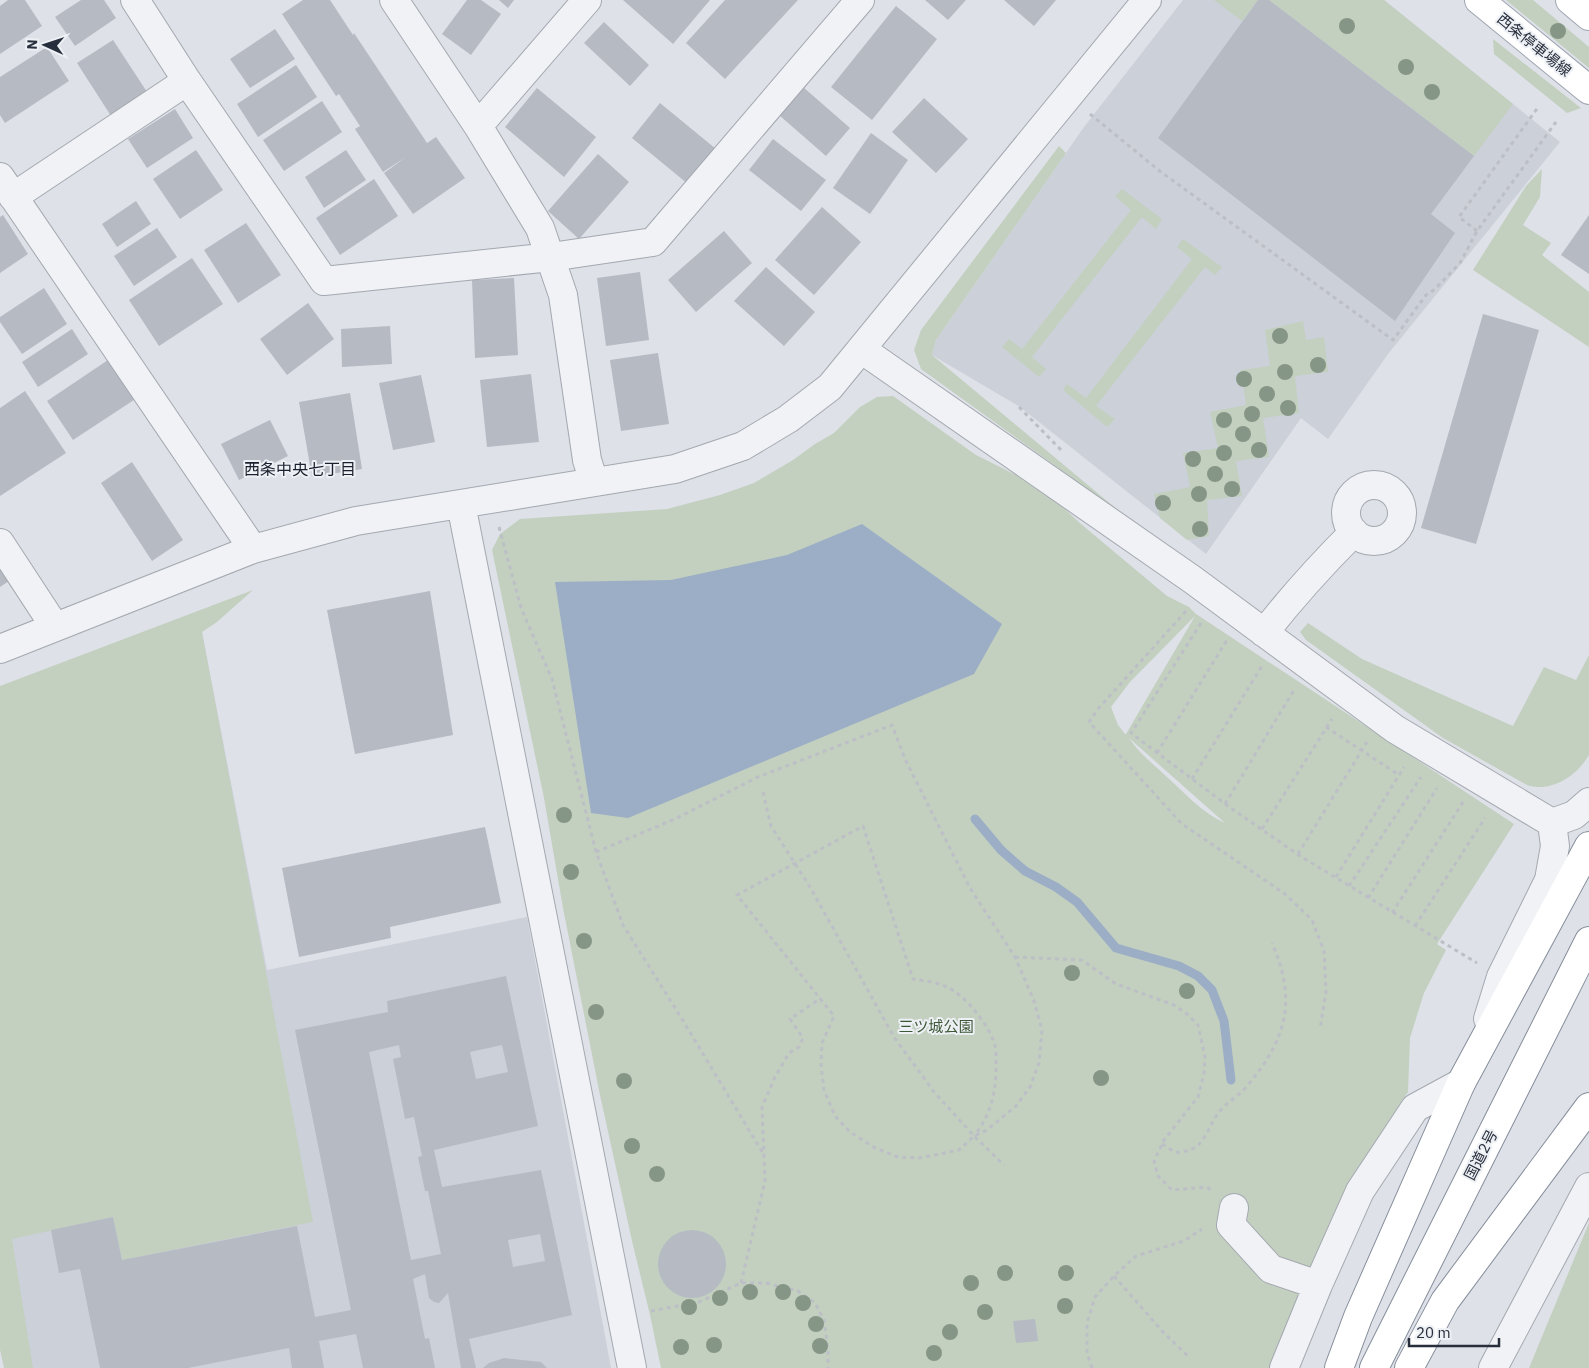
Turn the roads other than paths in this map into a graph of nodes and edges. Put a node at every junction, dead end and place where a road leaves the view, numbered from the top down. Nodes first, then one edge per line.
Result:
1 (135, 0) edge
2 (394, 0) edge
3 (587, 0) edge
4 (860, 0) edge
5 (1147, 0) edge
6 (1479, 0) edge
7 (1570, 0) edge
8 (1589, 16) edge
9 (187, 81) junction
10 (1589, 90) edge
11 (478, 126) junction
12 (6, 187) edge
13 (551, 257) junction
14 (861, 350) junction
15 (594, 482) junction
16 (461, 504) junction
17 (1354, 532) dead end
18 (0, 543) edge
19 (253, 549) junction
20 (55, 627) junction
21 (1264, 633) junction
22 (0, 649) edge
23 (1589, 802) edge
24 (1552, 823) junction
25 (1589, 846) edge
26 (1589, 941) edge
27 (1480, 1046) junction
28 (1461, 1083) junction
29 (1589, 1107) edge
30 (1589, 1187) edge
31 (1234, 1208) road end
32 (1318, 1284) junction
33 (632, 1368) edge
34 (1284, 1368) edge
35 (1339, 1368) edge
36 (1374, 1368) edge
37 (1409, 1368) edge
38 (1493, 1368) edge

1 - 9 street
2 - 11 street
3 - 11 street
4 - 13 street
5 - 14 street
6 - 10 main road, 西条停車場線
7 - 8 main road
9 - 12 street
9 - 13 street
11 - 13 street
12 - 19 street
13 - 15 street
14 - 15 street
14 - 21 street
15 - 16 street
16 - 19 street
16 - 33 street
17 - 21 street
18 - 20 street
19 - 20 street
20 - 22 street
21 - 24 street
23 - 24 street
24 - 27 street
25 - 27 main road
26 - 36 main road, 国道2号
27 - 28 main road
28 - 32 street
28 - 35 main road
29 - 37 main road
30 - 38 street
31 - 32 street
32 - 34 street

